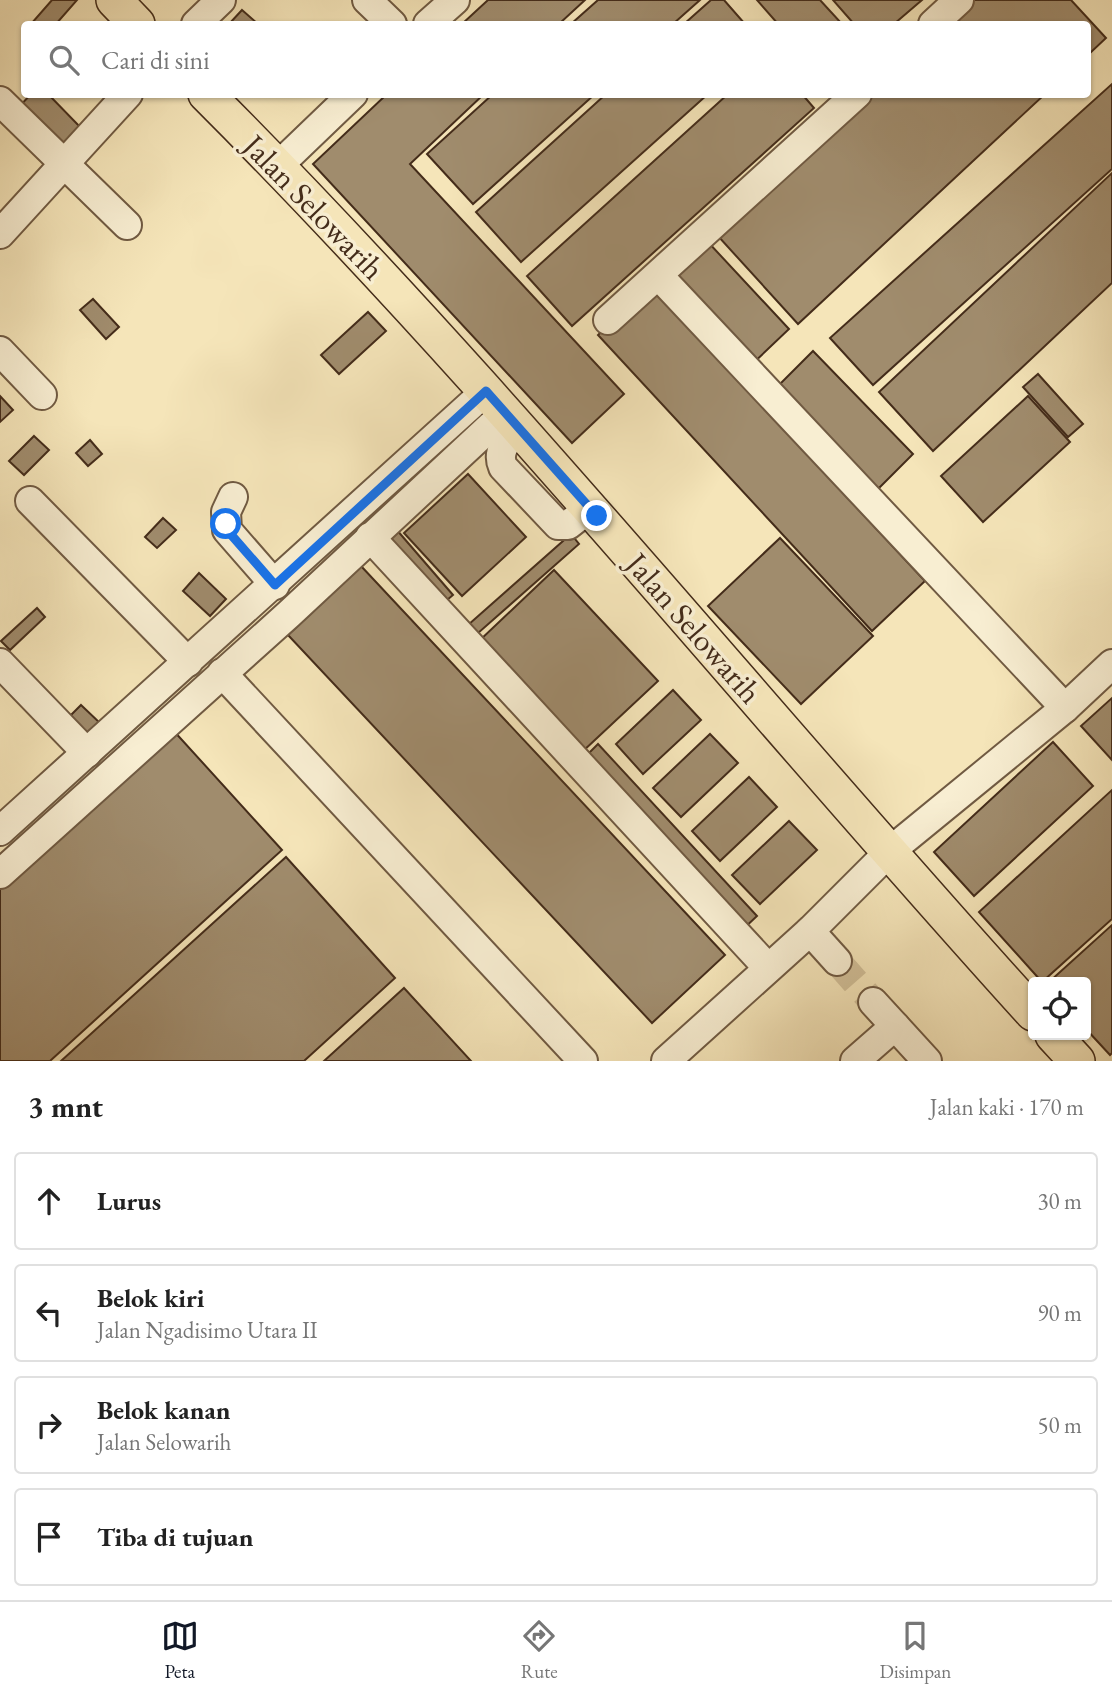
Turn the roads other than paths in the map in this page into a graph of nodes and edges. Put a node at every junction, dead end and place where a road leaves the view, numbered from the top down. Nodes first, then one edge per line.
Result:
1 (114, 0) edge
2 (221, 0) edge
3 (367, 0) edge
4 (455, 0) edge
5 (960, 0) edge
6 (134, 21) edge
7 (198, 21) edge
8 (389, 21) edge
9 (431, 21) edge
10 (936, 21) edge
11 (124, 98) edge
12 (210, 98) edge
13 (349, 98) edge
14 (853, 98) edge
15 (0, 101) edge
16 (65, 163) junction
17 (278, 166) junction
18 (127, 225) dead end
19 (0, 233) edge
20 (659, 276) junction
21 (608, 320) dead end
22 (0, 351) edge
23 (42, 396) dead end
24 (503, 411) junction
25 (233, 497) dead end
26 (30, 501) dead end
27 (577, 518) dead end
28 (370, 537) junction
29 (275, 585) junction
30 (188, 662) junction
31 (0, 663) edge
32 (1112, 664) edge
33 (222, 673) junction
34 (1065, 708) junction
35 (87, 753) junction
36 (0, 831) edge
37 (889, 852) junction
38 (0, 874) edge
39 (810, 931) junction
40 (837, 961) tunnel mouth
41 (768, 968) junction
42 (873, 1002) tunnel mouth
43 (1028, 1007) edge
44 (895, 1026) junction
45 (1058, 1040) edge
46 (583, 1061) edge
47 (666, 1061) edge
48 (855, 1061) edge
49 (927, 1061) edge
50 (1077, 1061) edge

1 - 6 main road
2 - 7 street
3 - 8 street
4 - 9 street
5 - 10 street
11 - 16 street
12 - 17 main road, Jalan Selowarih
13 - 17 street
14 - 20 street
15 - 16 street
16 - 18 street
16 - 19 street
17 - 24 main road, Jalan Selowarih
20 - 21 street
20 - 34 street
22 - 23 street
24 - 27 street
24 - 28 street
24 - 29 street
24 - 37 main road, Jalan Selowarih
25 - 29 street
26 - 30 street
28 - 33 street
28 - 41 street
29 - 30 street
30 - 35 street
31 - 35 street
32 - 34 street
33 - 38 street
33 - 46 street
34 - 37 street
35 - 36 street
37 - 39 street
37 - 43 main road, Jalan Selowarih
39 - 40 street
39 - 41 street
41 - 47 street
42 - 44 street
44 - 48 street
44 - 49 street
45 - 50 main road

